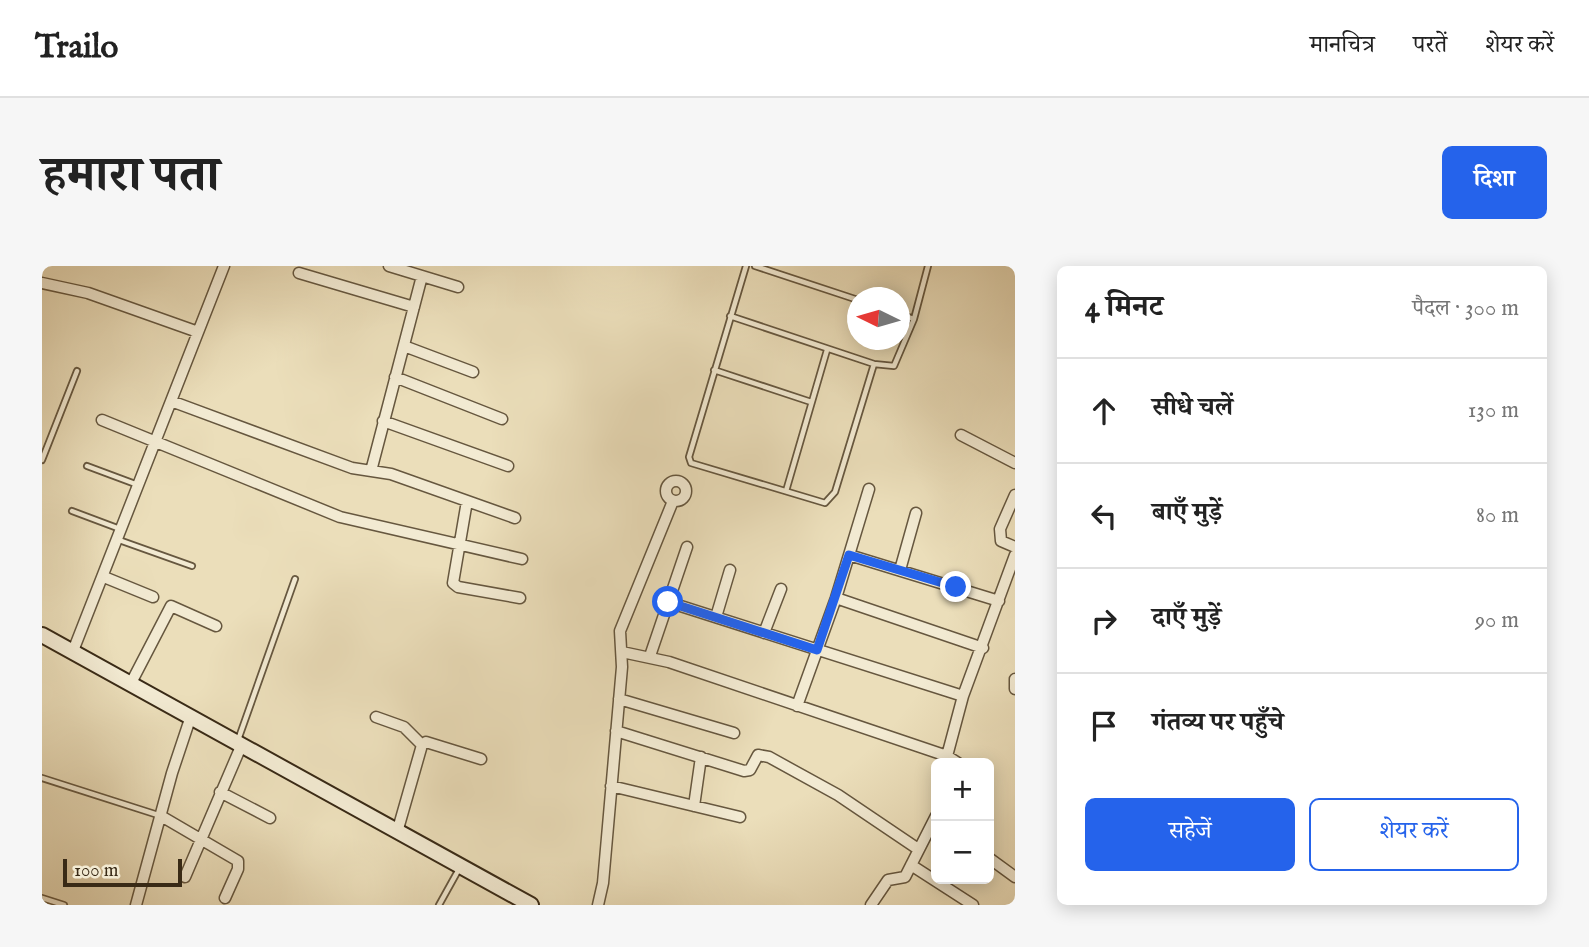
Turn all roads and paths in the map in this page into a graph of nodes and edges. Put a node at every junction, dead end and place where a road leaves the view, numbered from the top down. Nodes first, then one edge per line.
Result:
1 (224, 266) edge
2 (389, 266) edge
3 (746, 266) edge
4 (755, 266) edge
5 (928, 266) edge
6 (299, 273) dead end
7 (422, 276) junction
8 (42, 282) edge
9 (458, 287) dead end
10 (847, 296) edge
11 (414, 307) junction
12 (730, 316) junction
13 (910, 318) edge
14 (914, 319) junction
15 (198, 332) junction
16 (404, 346) junction
17 (827, 350) junction
18 (874, 364) junction
19 (714, 370) junction
20 (77, 371) dead end
21 (473, 372) dead end
22 (395, 377) junction
23 (171, 401) junction
24 (811, 402) junction
25 (502, 419) dead end
26 (102, 420) dead end
27 (383, 421) junction
28 (961, 435) dead end
29 (157, 440) junction
30 (42, 460) edge
31 (1015, 463) edge
32 (88, 466) dead end
33 (508, 466) dead end
34 (371, 471) junction
35 (139, 485) junction
36 (869, 489) dead end
37 (786, 492) junction
38 (1015, 495) edge
39 (467, 501) junction
40 (673, 501) dead end
41 (72, 511) dead end
42 (916, 513) dead end
43 (515, 518) dead end
44 (121, 535) junction
45 (458, 546) junction
46 (687, 547) dead end
47 (1015, 547) edge
48 (849, 555) junction
49 (1015, 555) edge
50 (522, 559) dead end
51 (192, 566) dead end
52 (730, 569) dead end
53 (900, 570) junction
54 (104, 577) junction
55 (295, 579) dead end
56 (781, 589) dead end
57 (153, 597) dead end
58 (520, 598) dead end
59 (836, 598) junction
60 (999, 601) junction
61 (668, 602) junction
62 (716, 617) junction
63 (216, 626) dead end
64 (764, 633) junction
65 (42, 635) edge
66 (982, 648) junction
67 (817, 650) junction
68 (73, 651) junction
69 (622, 652) junction
70 (650, 656) junction
71 (1015, 679) edge
72 (131, 683) junction
73 (1015, 689) edge
74 (963, 696) junction
75 (620, 699) junction
76 (797, 706) junction
77 (191, 716) junction
78 (376, 717) dead end
79 (617, 731) junction
80 (734, 733) dead end
81 (240, 742) junction
82 (422, 745) junction
83 (947, 756) junction
84 (701, 757) junction
85 (950, 758) edge
86 (481, 759) dead end
87 (42, 778) edge
88 (611, 786) junction
89 (220, 792) junction
90 (694, 806) junction
91 (161, 816) junction
92 (740, 817) dead end
93 (270, 818) dead end
94 (934, 821) edge
95 (398, 829) junction
96 (200, 837) junction
97 (918, 849) junction
98 (994, 862) edge
99 (911, 865) junction
100 (461, 866) junction
101 (185, 877) dead end
102 (1015, 877) edge
103 (42, 898) edge
104 (225, 898) dead end
105 (64, 905) edge
106 (136, 905) edge
107 (439, 905) edge
108 (531, 905) edge
109 (598, 905) edge
110 (871, 905) edge
111 (973, 905) edge

1 - 15 street
2 - 7 street
3 - 12 lane
4 - 10 lane
5 - 14 lane
6 - 11 street
7 - 9 street
7 - 11 street
8 - 15 street
11 - 16 street
12 - 17 lane
12 - 19 lane
13 - 14 lane
14 - 18 lane
15 - 23 street
16 - 21 street
16 - 22 street
17 - 18 lane
17 - 24 lane
18 - 37 lane
19 - 24 lane
19 - 37 lane
20 - 30 lane
22 - 25 street
22 - 27 street
23 - 29 street
23 - 34 street
24 - 37 lane
26 - 29 street
27 - 33 street
27 - 34 street
28 - 31 street
29 - 35 street
29 - 45 street
32 - 35 lane
34 - 39 street
35 - 44 street
36 - 48 street
38 - 47 street
39 - 43 street
39 - 45 street
40 - 69 street
41 - 44 lane
42 - 53 street
44 - 51 lane
44 - 54 street
45 - 50 street
45 - 58 street
46 - 61 street
48 - 53 street
48 - 59 street
49 - 60 street
52 - 62 street
53 - 60 street
54 - 57 street
54 - 68 street
55 - 81 lane
56 - 64 street
59 - 66 street
59 - 67 street
60 - 66 street
61 - 62 street
61 - 70 street
62 - 64 street
63 - 72 street
64 - 67 street
65 - 68 street
66 - 74 street
67 - 74 street
67 - 76 street
68 - 72 street
69 - 70 street
69 - 75 street
70 - 76 street
71 - 73 street
72 - 77 street
74 - 83 street
75 - 79 street
75 - 80 street
76 - 83 street
77 - 81 street
77 - 91 street
78 - 82 street
79 - 84 street
79 - 88 street
81 - 89 street
81 - 95 street
82 - 86 street
82 - 95 street
83 - 85 street
84 - 90 street
84 - 97 street
87 - 91 lane
88 - 90 street
88 - 109 street
89 - 93 street
89 - 96 street
90 - 92 street
91 - 96 street
91 - 106 street
94 - 97 street
95 - 100 street
96 - 101 street
96 - 104 street
97 - 99 street
98 - 102 street
99 - 110 street
99 - 111 street
100 - 107 lane
100 - 108 street
103 - 105 lane

